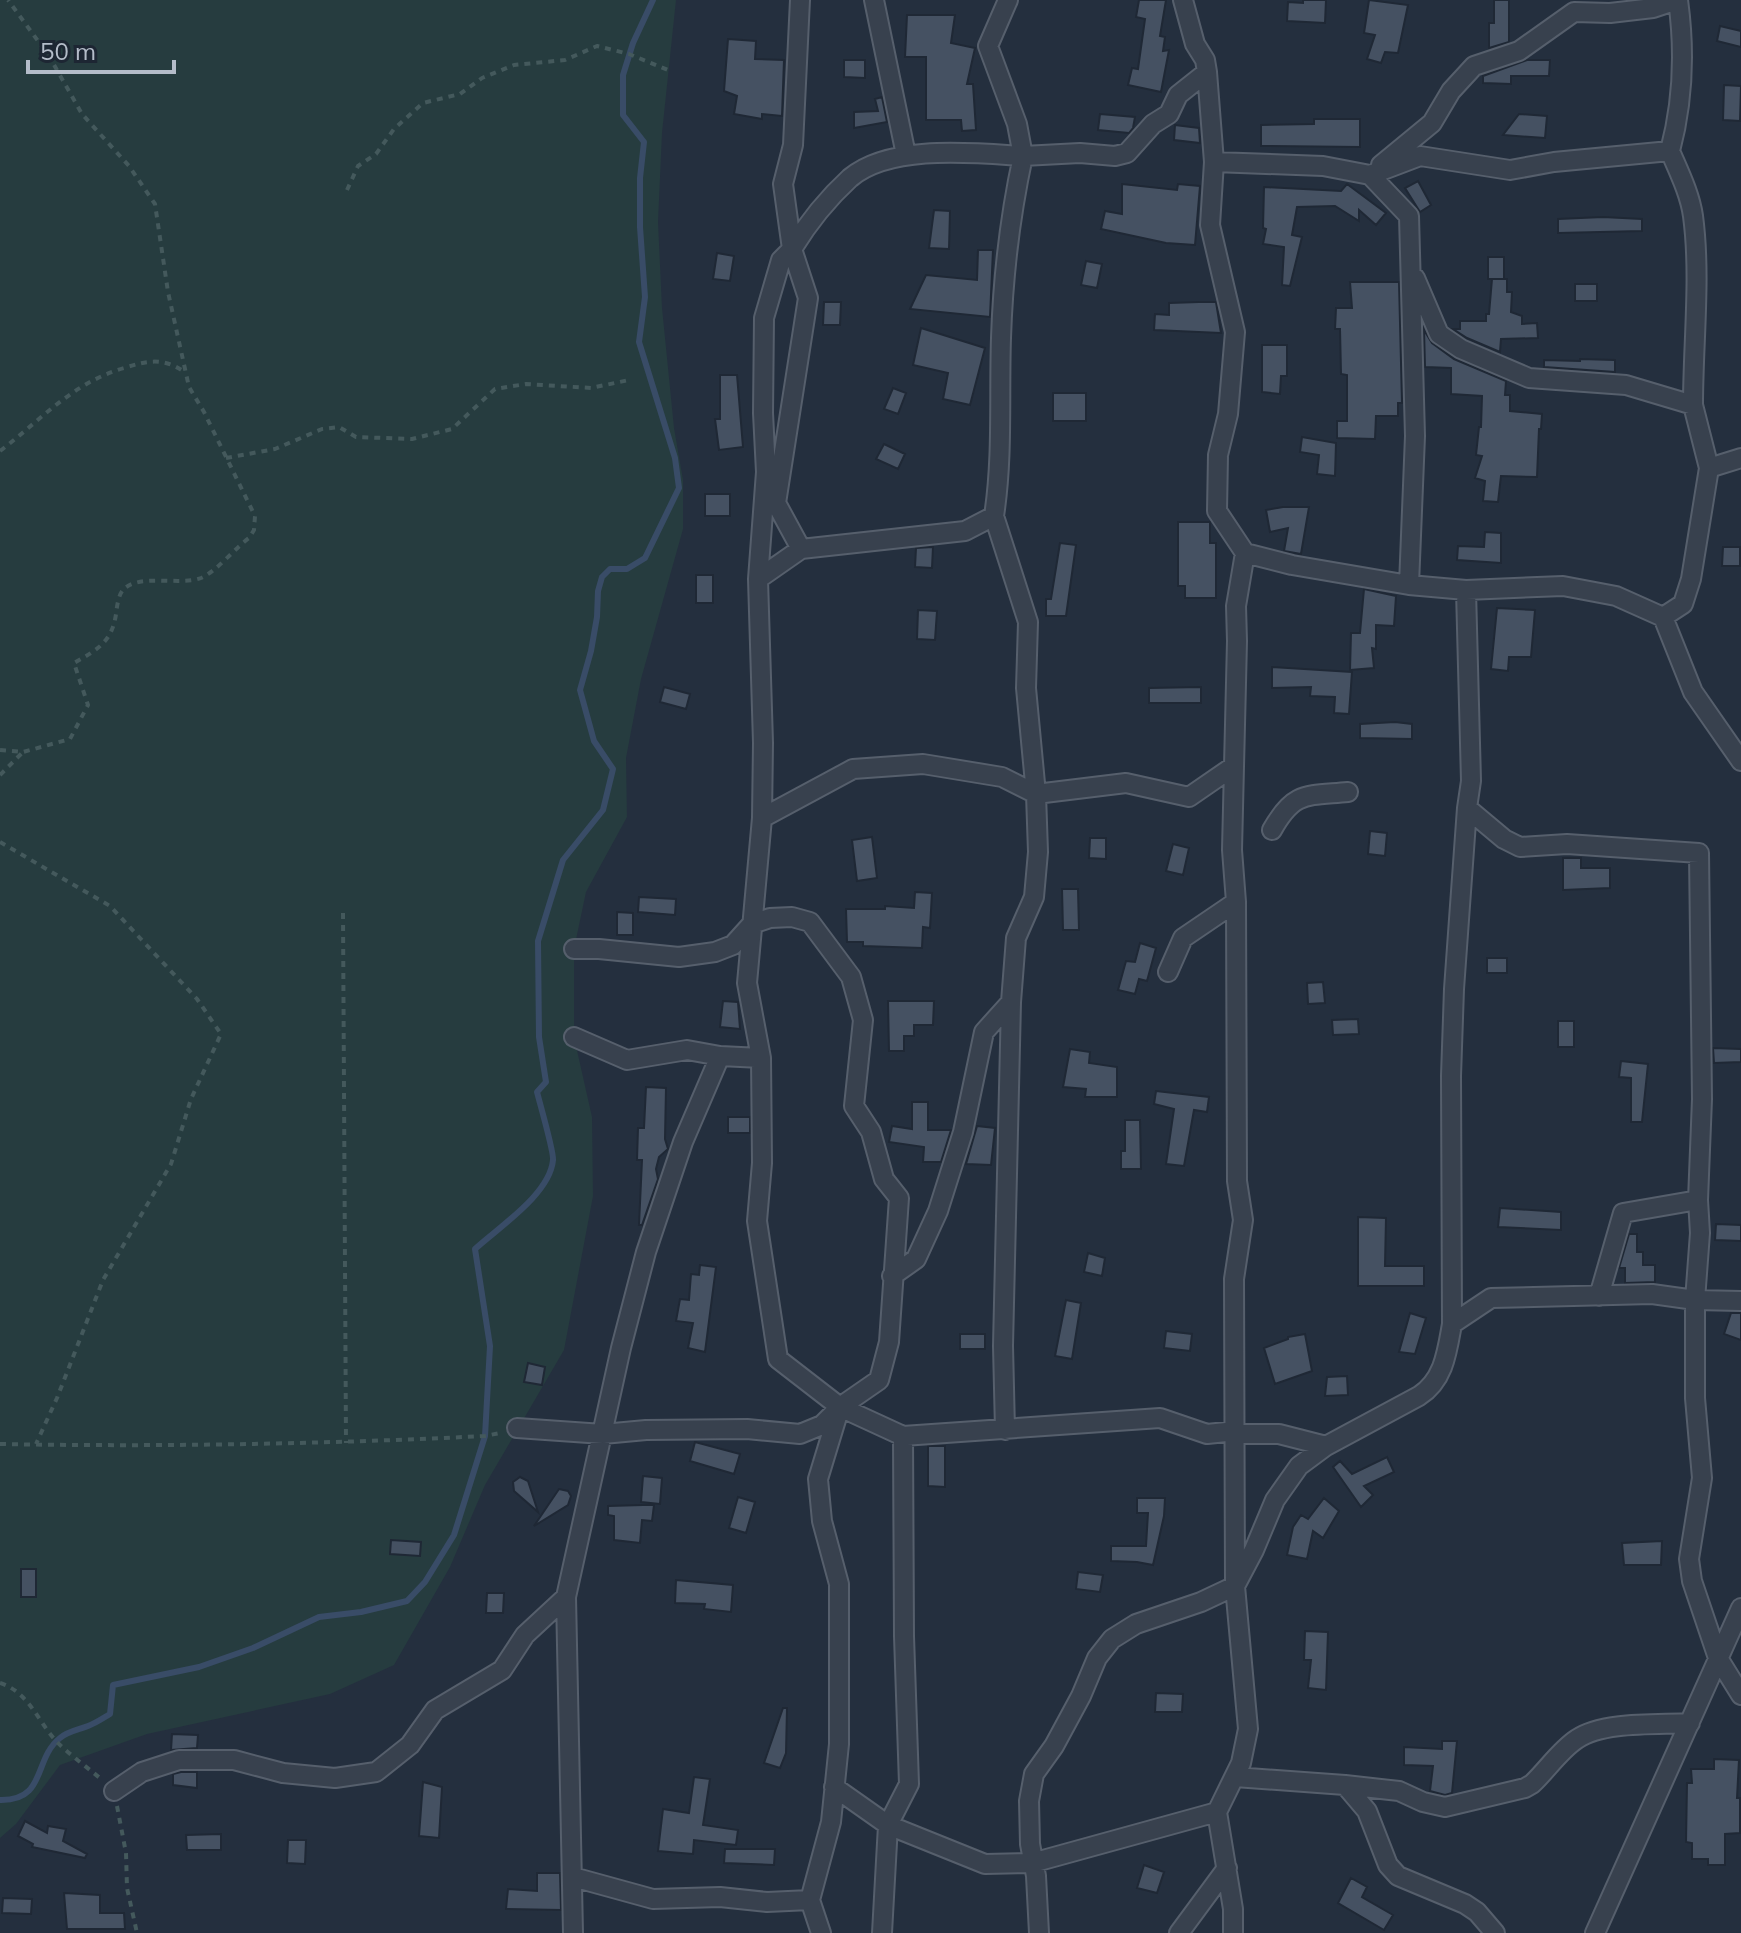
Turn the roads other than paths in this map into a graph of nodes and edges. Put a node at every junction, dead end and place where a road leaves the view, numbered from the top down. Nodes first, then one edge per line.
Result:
1 (800, 0) edge
2 (874, 0) edge
3 (1008, 0) edge
4 (1183, 0) edge
5 (1678, 0) edge
6 (1207, 72) junction
7 (1670, 151) junction
8 (906, 155) junction
9 (1023, 156) junction
10 (1214, 162) junction
11 (1370, 175) junction
12 (792, 249) junction
13 (1411, 270) junction
14 (1693, 405) junction
15 (1741, 458) edge
16 (1709, 468) junction
17 (994, 516) junction
18 (801, 549) junction
19 (1245, 553) junction
20 (758, 579) junction
21 (1409, 585) junction
22 (1466, 590) junction
23 (1663, 617) junction
24 (1741, 761) edge
25 (1234, 766) junction
26 (1348, 792) dead end
27 (1036, 794) junction
28 (1467, 808) junction
29 (762, 818) junction
30 (1272, 830) dead end
31 (1236, 902) junction
32 (752, 924) junction
33 (574, 949) dead end
34 (1168, 972) dead end
35 (1011, 1002) junction
36 (574, 1037) dead end
37 (720, 1056) junction
38 (761, 1058) junction
39 (1698, 1200) junction
40 (892, 1276) junction
41 (1599, 1296) junction
42 (1695, 1300) junction
43 (1741, 1301) edge
44 (1452, 1324) junction
45 (840, 1407) junction
46 (517, 1428) road end
47 (1005, 1430) junction
48 (1236, 1431) junction
49 (603, 1434) junction
50 (903, 1436) junction
51 (1326, 1446) junction
52 (1235, 1586) junction
53 (566, 1597) junction
54 (1741, 1608) edge
55 (1718, 1658) junction
56 (1741, 1695) edge
57 (1690, 1723) junction
58 (1235, 1777) junction
59 (1345, 1785) junction
60 (834, 1787) junction
61 (114, 1791) road end
62 (1217, 1812) junction
63 (888, 1825) junction
64 (1032, 1863) junction
65 (1227, 1868) junction
66 (573, 1877) junction
67 (810, 1900) junction
68 (572, 1932) edge
69 (821, 1933) edge
70 (882, 1933) edge
71 (1039, 1933) edge
72 (1179, 1933) edge
73 (1233, 1933) edge
74 (1495, 1933) edge
75 (1595, 1933) edge

1 - 12 street
2 - 8 street
3 - 9 street
4 - 6 street
5 - 7 street
5 - 11 street
6 - 9 street
6 - 10 street
7 - 11 street
7 - 14 street
8 - 9 street
8 - 12 street
9 - 17 street
10 - 11 street
10 - 19 street
11 - 13 street
12 - 18 street
12 - 20 street
13 - 14 street
13 - 21 street
14 - 16 street
15 - 16 street
16 - 23 street
17 - 18 street
17 - 27 street
18 - 20 street
19 - 21 street
19 - 25 street
20 - 29 street
21 - 22 street
22 - 23 street
22 - 28 street
23 - 24 street
25 - 27 street
25 - 31 street
26 - 30 street
27 - 29 street
27 - 35 street
28 - 39 street
28 - 44 street
29 - 32 street
31 - 34 street
31 - 48 street
32 - 33 street
32 - 38 street
32 - 40 street
35 - 40 street
35 - 47 street
36 - 37 street
37 - 38 street
37 - 49 street
38 - 45 street
39 - 41 street
39 - 42 street
40 - 45 street
41 - 42 street
41 - 44 street
42 - 43 street
42 - 55 street
44 - 51 street
45 - 49 street
45 - 50 street
45 - 60 street
46 - 49 street
47 - 48 street
47 - 50 street
48 - 51 street
48 - 52 street
49 - 53 street
50 - 63 street
51 - 52 street
52 - 58 street
52 - 64 street
53 - 61 street
53 - 66 street
54 - 55 street
55 - 56 street
55 - 57 street
57 - 59 street
57 - 75 street
58 - 59 street
58 - 62 street
59 - 74 street
60 - 63 street
60 - 67 street
62 - 64 street
62 - 65 street
63 - 64 street
63 - 70 street
64 - 71 street
65 - 72 street
65 - 73 street
66 - 67 street
66 - 68 street
67 - 69 street

